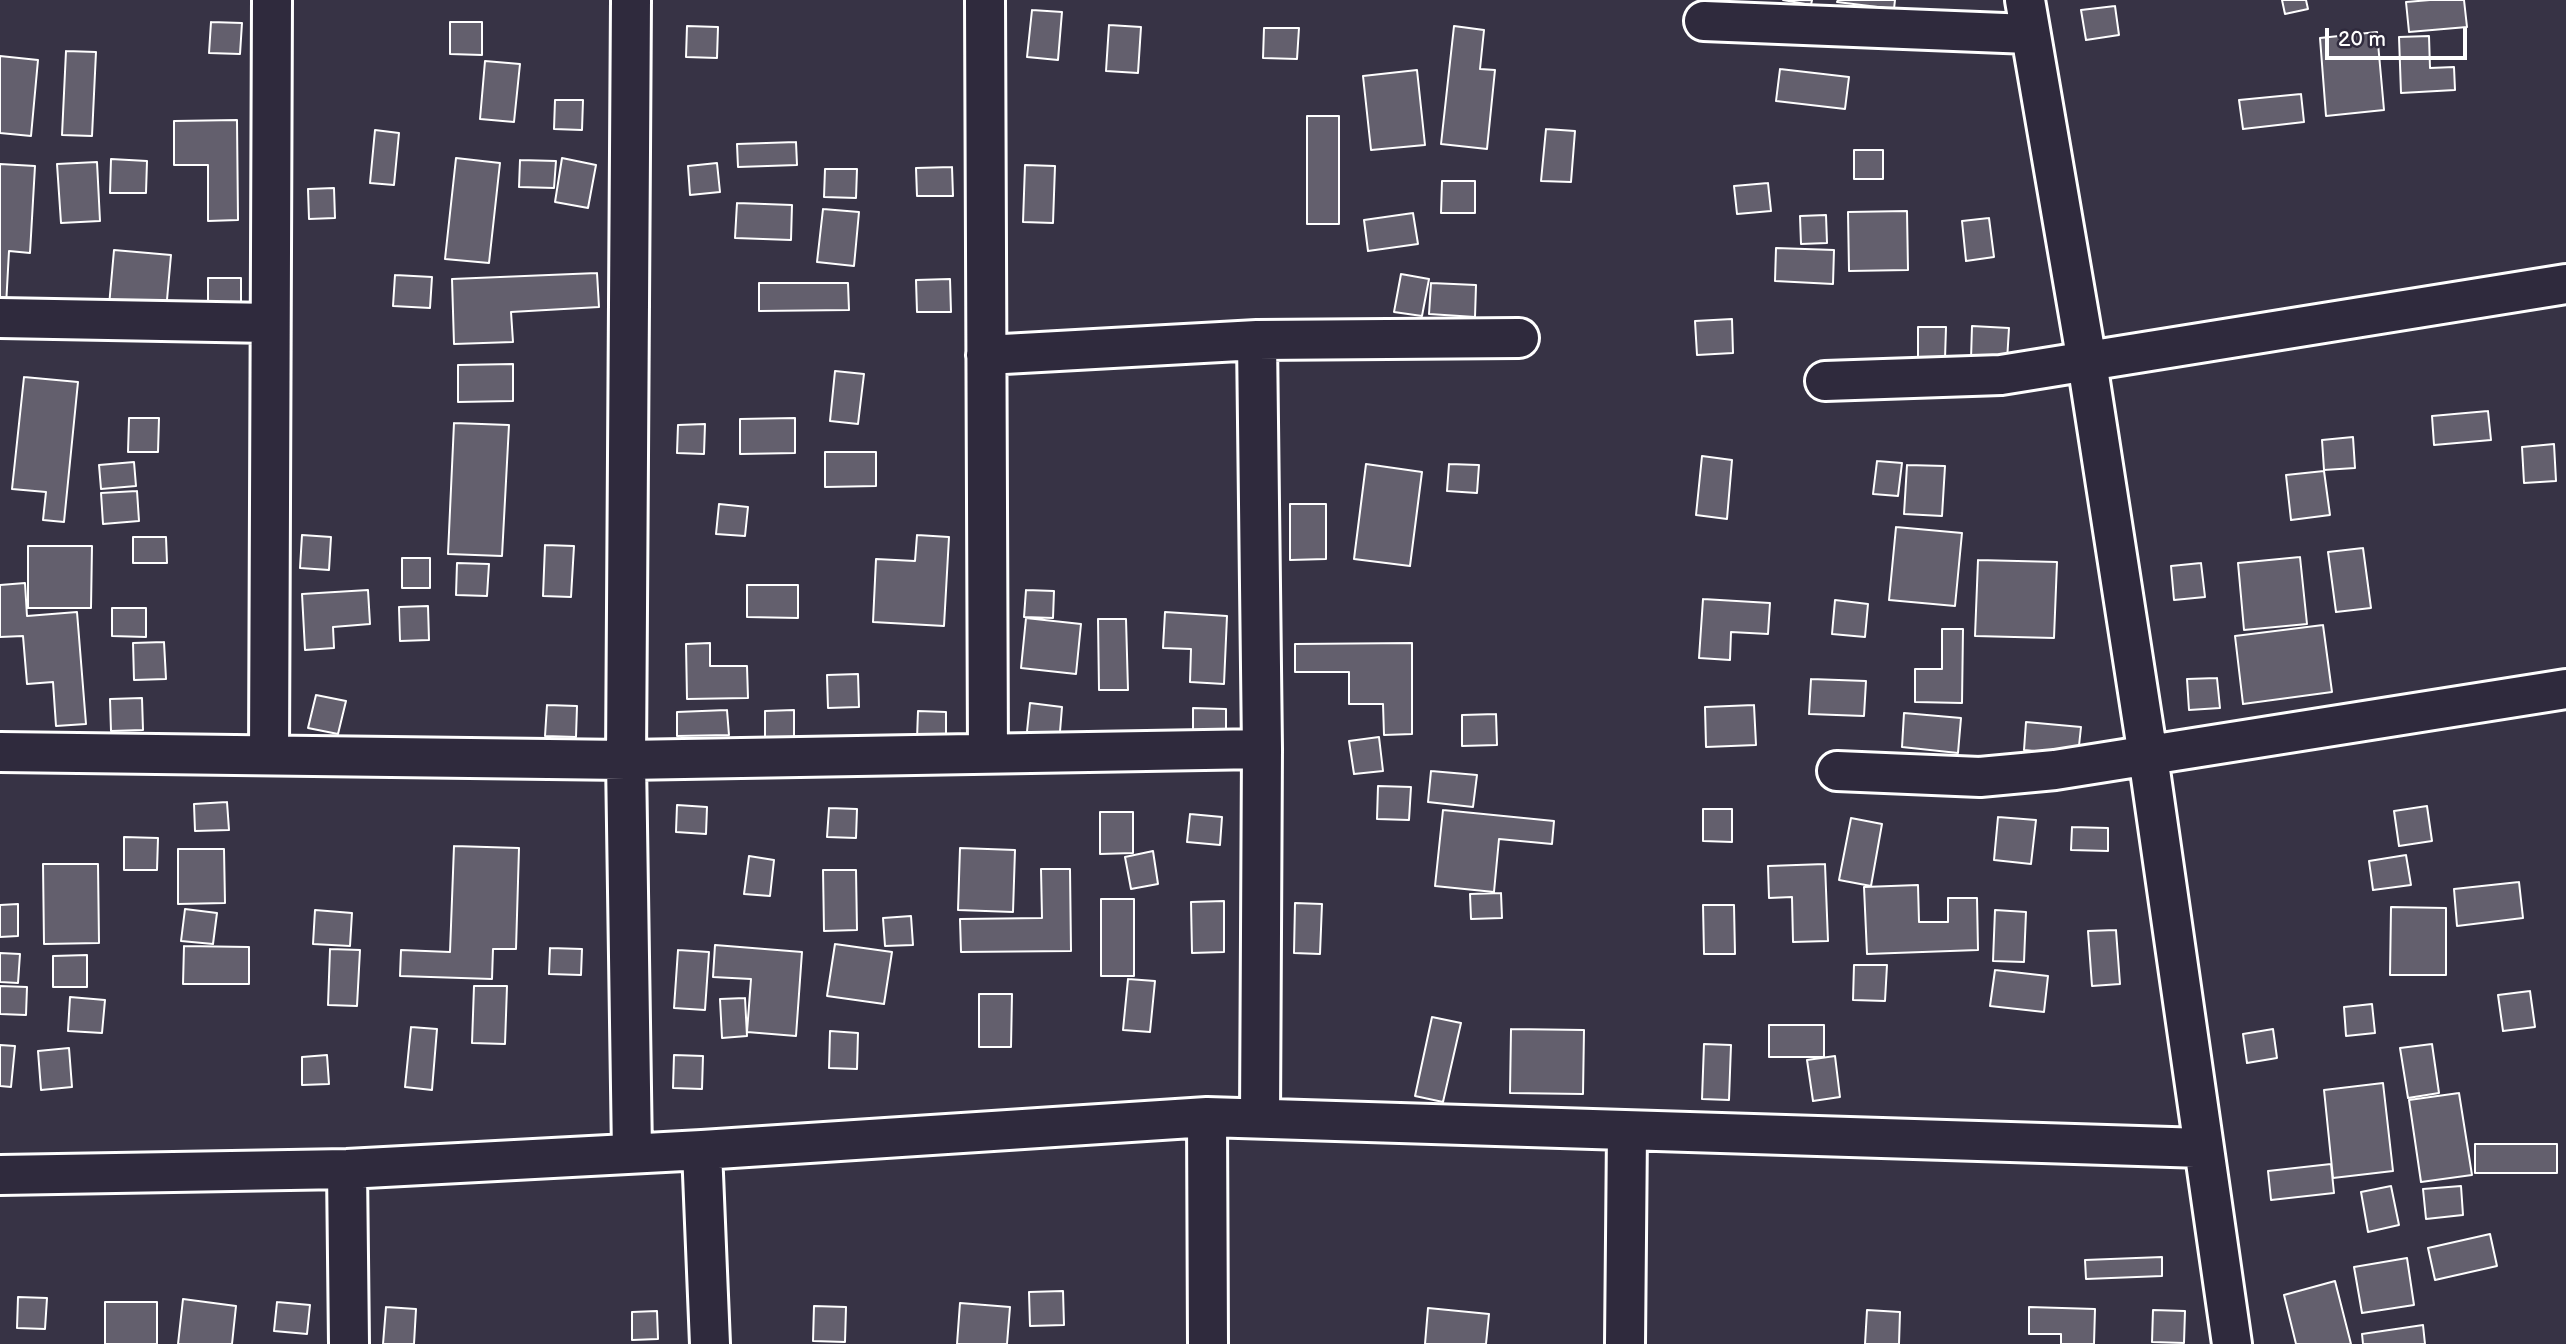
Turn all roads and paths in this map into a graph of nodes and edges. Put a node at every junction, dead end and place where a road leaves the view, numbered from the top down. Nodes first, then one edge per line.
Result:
1 (272, 0) edge
2 (631, 0) edge
3 (985, 0) edge
4 (2027, 17) edge
5 (1704, 21) dead end
6 (2566, 284) edge
7 (0, 318) edge
8 (270, 323) junction
9 (1519, 338) dead end
10 (1257, 340) junction
11 (986, 355) junction
12 (2087, 362) junction
13 (1825, 381) dead end
14 (2566, 689) edge
15 (1262, 749) junction
16 (0, 752) edge
17 (988, 753) junction
18 (269, 754) junction
19 (2148, 756) junction
20 (626, 760) junction
21 (1837, 771) dead end
22 (1207, 1117) junction
23 (1260, 1117) junction
24 (1627, 1132) junction
25 (2203, 1148) junction
26 (702, 1150) junction
27 (632, 1153) junction
28 (347, 1169) junction
29 (0, 1175) edge
30 (349, 1344) edge
31 (710, 1344) edge
32 (1208, 1344) edge
33 (1625, 1344) edge
34 (2232, 1344) edge

1 - 8 street
2 - 20 street
3 - 11 street
4 - 5 street
4 - 12 street
6 - 12 street
7 - 8 street
8 - 18 street
9 - 10 street
10 - 11 street
10 - 15 street
11 - 17 street
12 - 13 street
12 - 19 street
14 - 19 street
15 - 17 street
15 - 23 street
16 - 18 street
17 - 20 street
18 - 20 street
19 - 21 street
19 - 25 street
20 - 27 street
22 - 23 street
22 - 26 street
22 - 32 street
23 - 24 street
24 - 25 street
24 - 33 street
25 - 34 street
26 - 27 street
26 - 31 street
27 - 28 street
28 - 29 street
28 - 30 street

